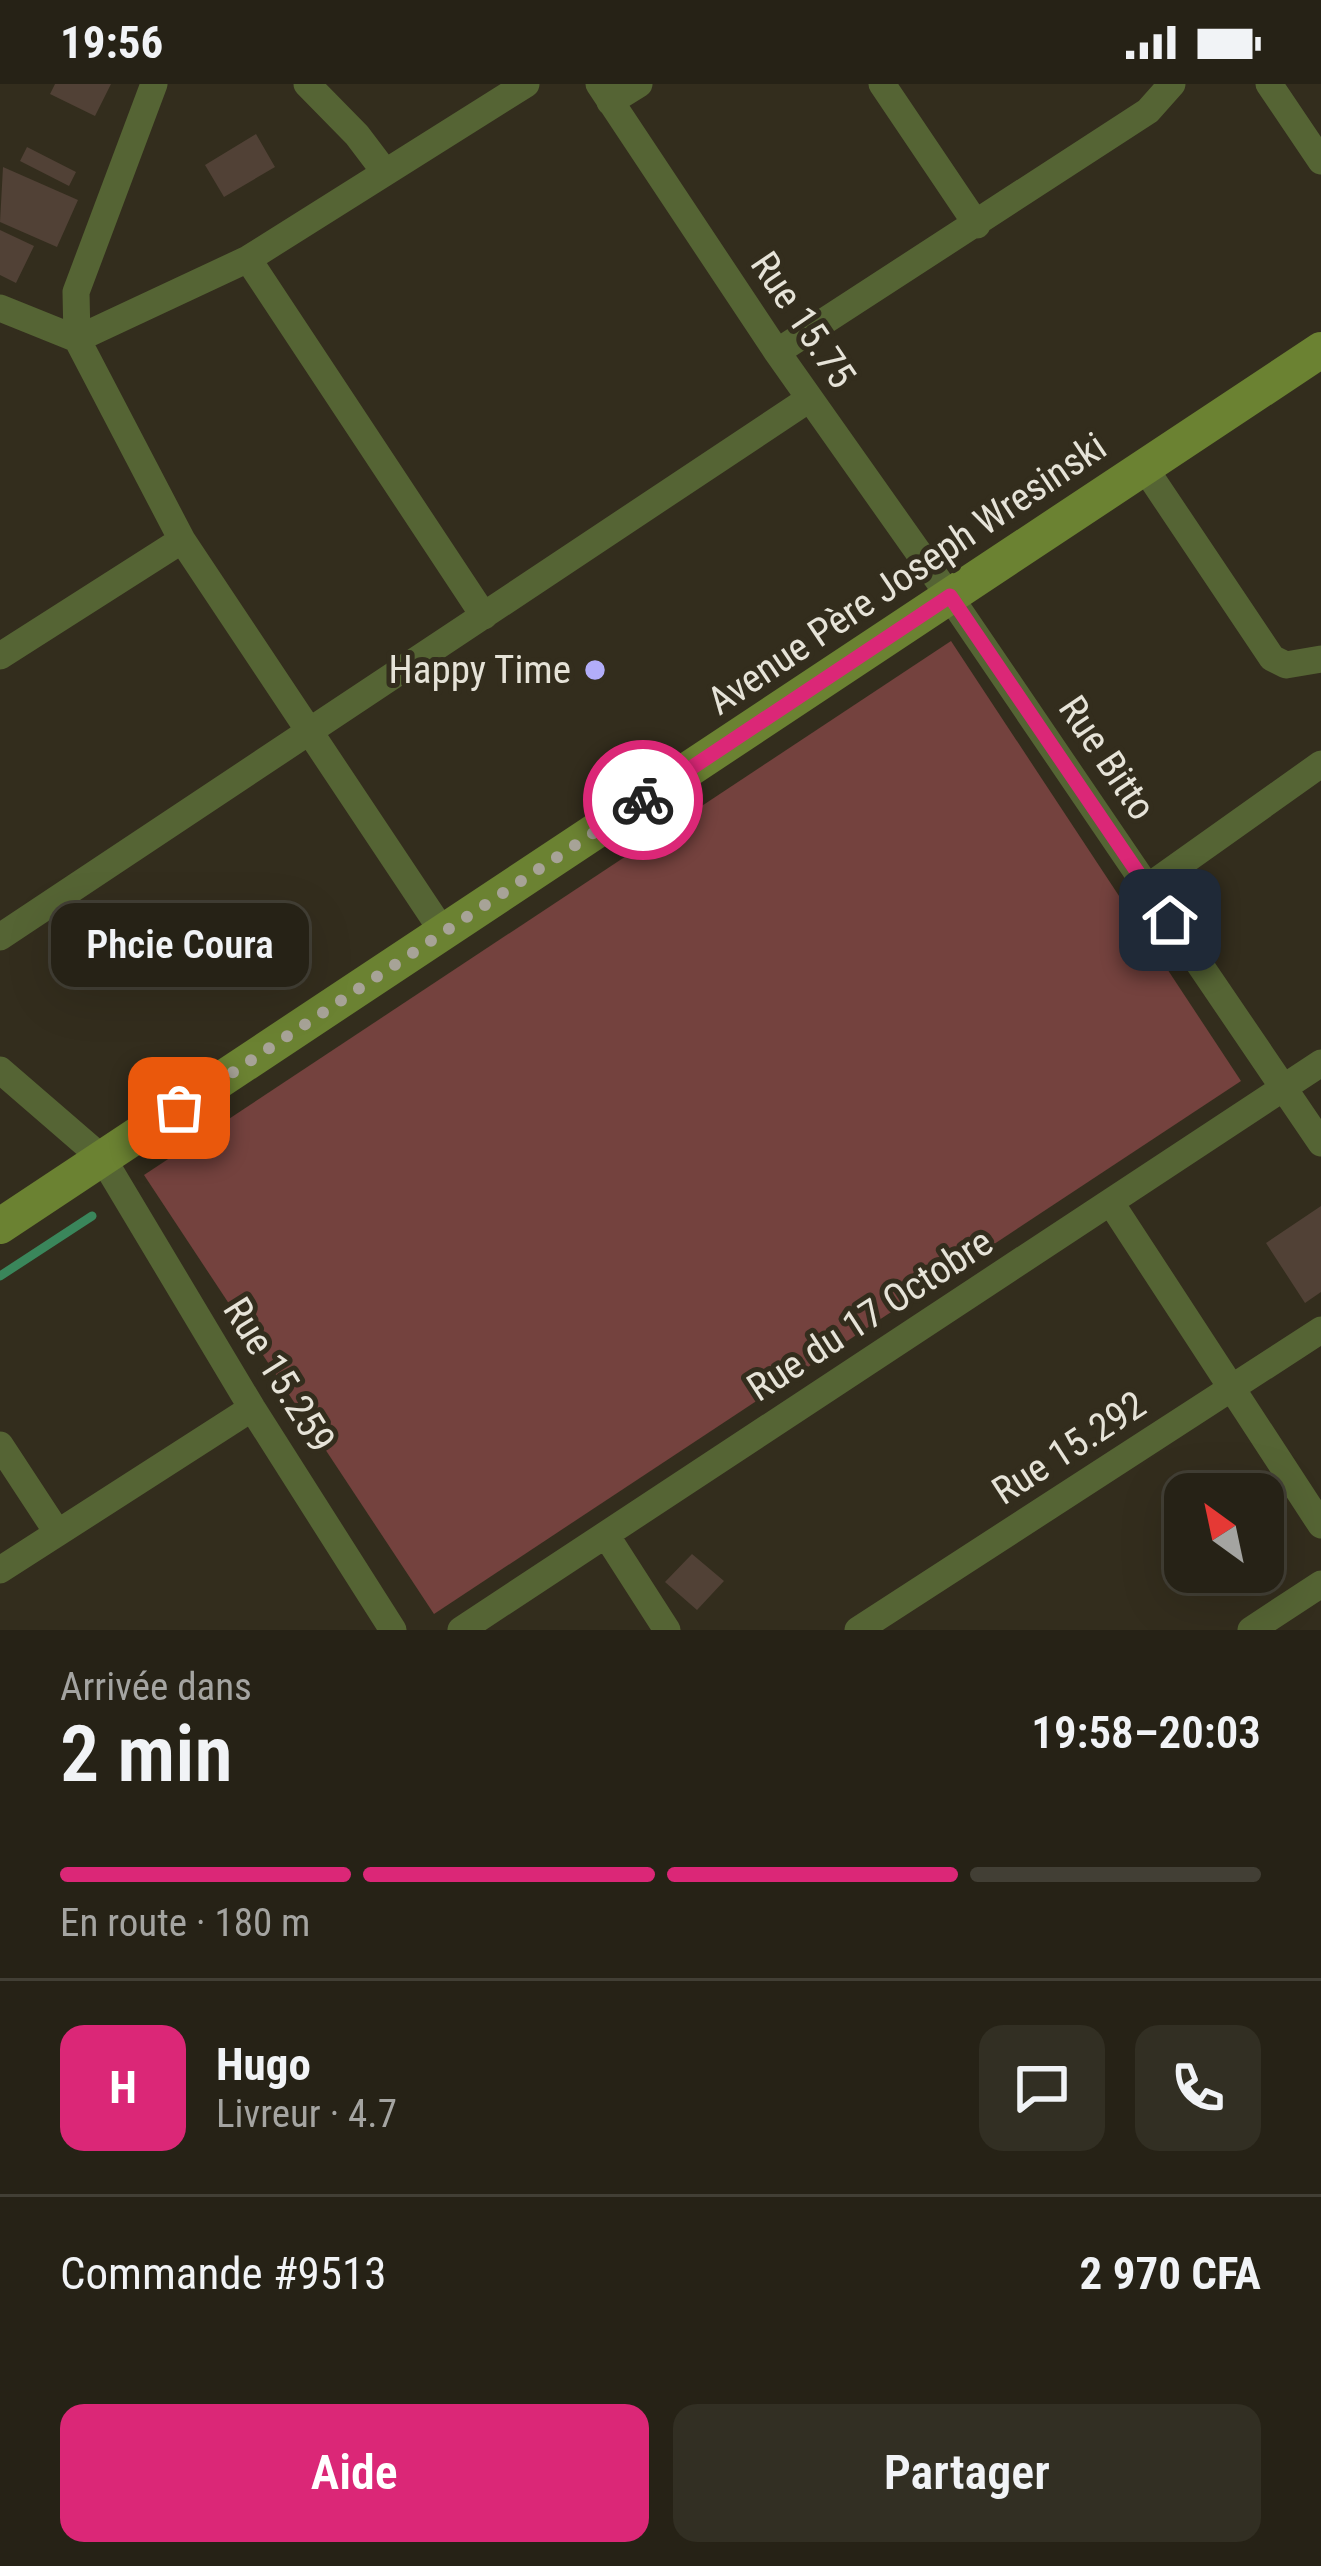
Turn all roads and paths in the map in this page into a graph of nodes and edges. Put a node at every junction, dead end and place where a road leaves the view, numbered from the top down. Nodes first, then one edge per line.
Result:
1 (154, 84) edge
2 (308, 84) edge
3 (526, 84) edge
4 (639, 84) edge
5 (882, 84) edge
6 (1172, 84) edge
7 (1269, 84) edge
8 (604, 93) edge
9 (1321, 161) edge
10 (386, 172) junction
11 (977, 225) junction
12 (248, 259) junction
13 (0, 308) edge
14 (77, 339) junction
15 (1321, 350) edge
16 (777, 352) junction
17 (809, 399) junction
18 (1144, 467) junction
19 (182, 540) junction
20 (950, 596) junction
21 (484, 616) junction
22 (0, 656) edge
23 (1321, 659) edge
24 (310, 732) junction
25 (1321, 764) edge
26 (1148, 886) junction
27 (443, 932) junction
28 (0, 937) edge
29 (1321, 1063) edge
30 (0, 1070) edge
31 (1284, 1089) junction
32 (1321, 1143) edge
33 (103, 1159) junction
34 (1111, 1203) junction
35 (0, 1226) edge
36 (1321, 1330) edge
37 (1233, 1389) junction
38 (252, 1408) junction
39 (0, 1445) edge
40 (1321, 1525) edge
41 (57, 1532) junction
42 (606, 1535) junction
43 (0, 1570) edge
44 (1321, 1584) edge
45 (393, 1630) edge
46 (460, 1630) edge
47 (667, 1630) edge
48 (858, 1630) edge
49 (1250, 1630) edge

1 - 14 street
2 - 10 street
3 - 10 street
4 - 8 street
5 - 11 street
6 - 11 street
7 - 9 street
8 - 16 street, Rue 15.75
10 - 12 street
11 - 16 street
12 - 14 street
12 - 21 street
13 - 14 street
14 - 19 street
15 - 18 street, Avenue Père Joseph Wresinski
16 - 17 street, Rue 15.75
17 - 20 street, Rue 15.75
17 - 21 street
18 - 20 street, Avenue Père Joseph Wresinski
18 - 23 street
19 - 22 street
19 - 24 street
20 - 26 street, Rue Bitto
20 - 27 street, Avenue Père Joseph Wresinski
21 - 24 street
24 - 27 street
24 - 28 street
25 - 26 street
26 - 31 street, Rue Bitto
27 - 33 street, Avenue Père Joseph Wresinski
29 - 31 street, Rue du 17 Octobre
30 - 33 street, Rue 15.259
31 - 32 street, Rue Bitto
31 - 34 street, Rue du 17 Octobre
33 - 35 street, Avenue Père Joseph Wresinski
33 - 38 street, Rue 15.259
34 - 37 street
34 - 42 street, Rue du 17 Octobre
36 - 37 street, Rue 15.292
37 - 40 street
37 - 48 street, Rue 15.292
38 - 41 street
38 - 45 street, Rue 15.259
39 - 41 street
41 - 43 street
42 - 46 street, Rue du 17 Octobre
42 - 47 street
44 - 49 street

